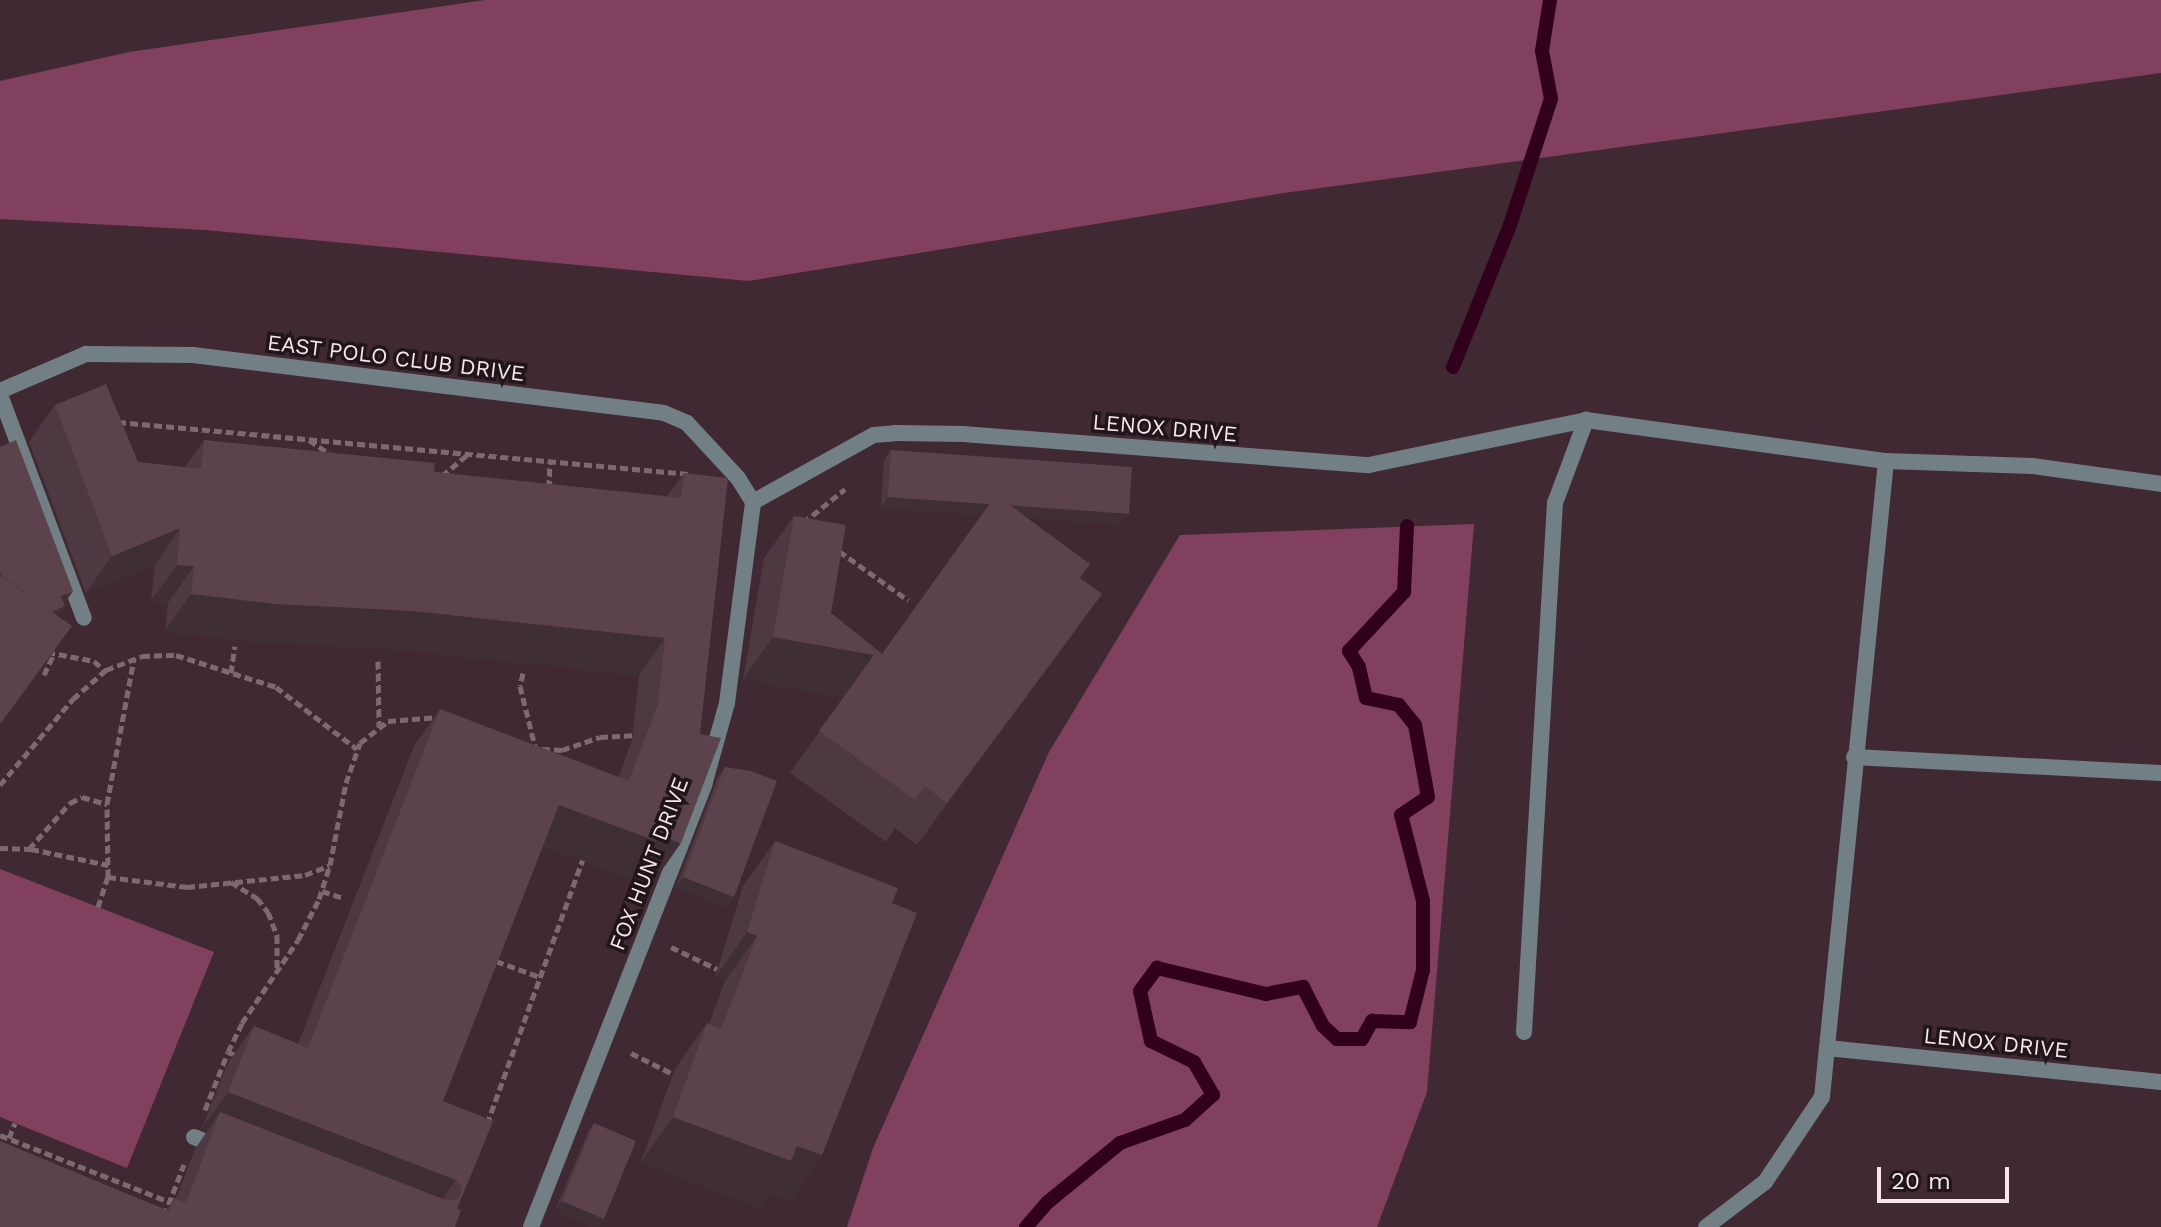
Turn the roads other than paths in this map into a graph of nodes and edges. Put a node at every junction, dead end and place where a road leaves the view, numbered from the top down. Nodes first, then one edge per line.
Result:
1 (0, 393) edge
2 (1586, 420) junction
3 (1886, 461) junction
4 (2161, 484) edge
5 (753, 502) junction
6 (84, 618) dead end
7 (1854, 757) junction
8 (2161, 773) edge
9 (1524, 1032) dead end
10 (1827, 1048) junction
11 (2161, 1082) edge
12 (194, 1137) road end
13 (238, 1154) edge
14 (531, 1227) edge
15 (1706, 1227) edge

1 - 5 street, EAST POLO CLUB DRIVE
1 - 6 street
2 - 3 street, LENOX DRIVE
2 - 5 street, LENOX DRIVE
2 - 9 street
3 - 4 street, LENOX DRIVE
3 - 7 street
5 - 14 street, FOX HUNT DRIVE
7 - 8 street
7 - 10 street
10 - 11 street, LENOX DRIVE
10 - 15 street
12 - 13 street

